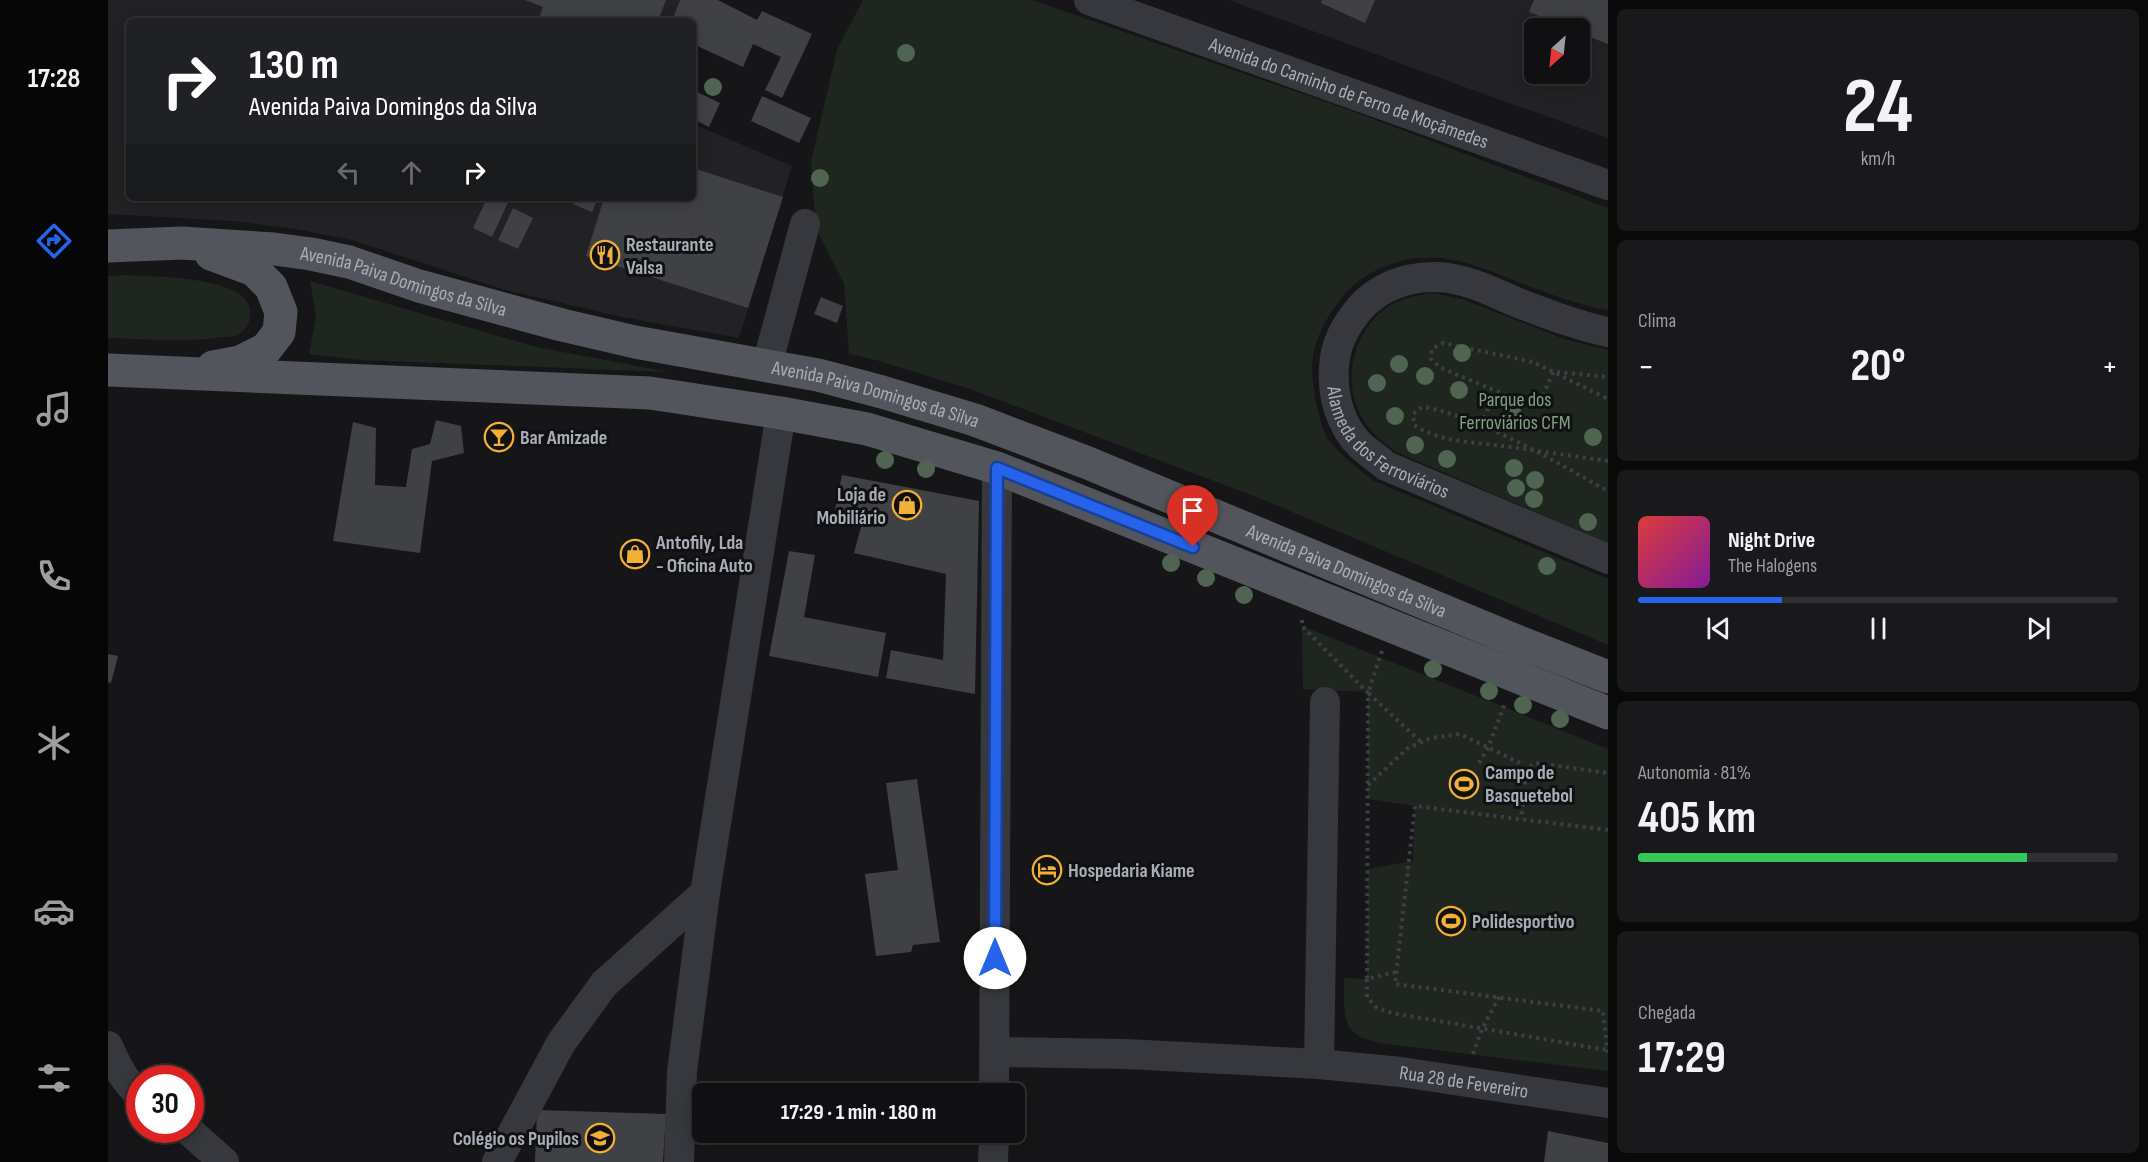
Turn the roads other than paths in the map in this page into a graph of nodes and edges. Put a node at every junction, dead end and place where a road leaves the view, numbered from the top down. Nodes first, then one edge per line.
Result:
1 (1089, 0) edge
2 (1608, 184) edge
3 (805, 224) dead end
4 (182, 243) junction
5 (108, 246) edge
6 (1608, 333) edge
7 (767, 365) junction
8 (108, 370) edge
9 (180, 374) junction
10 (781, 413) junction
11 (997, 468) junction
12 (1608, 560) edge
13 (1608, 677) edge
14 (1325, 702) dead end
15 (1608, 713) edge
16 (705, 893) junction
17 (108, 1046) edge
18 (995, 1052) junction
19 (1319, 1064) junction
20 (126, 1080) edge
21 (994, 1083) edge
22 (1608, 1103) edge
23 (203, 1143) edge
24 (994, 1143) edge
25 (224, 1162) edge
26 (497, 1162) edge
27 (679, 1162) edge
28 (993, 1162) edge

1 - 2 street, Avenida do Caminho de Ferro de Moçâmedes
3 - 7 street
4 - 5 main road, Avenida Paiva Domingos da Silva
4 - 7 main road, Avenida Paiva Domingos da Silva
4 - 9 main road
6 - 12 street, Alameda dos Ferroviários
7 - 13 main road, Avenida Paiva Domingos da Silva
8 - 9 main road, Avenida Paiva Domingos da Silva
9 - 10 main road, Avenida Paiva Domingos da Silva
10 - 11 main road, Avenida Paiva Domingos da Silva
10 - 16 street
11 - 15 main road, Avenida Paiva Domingos da Silva
11 - 18 street
14 - 19 street
16 - 26 street
16 - 27 street
17 - 20 street
18 - 19 street, Rua 28 de Fevereiro
18 - 21 street
19 - 22 street, Rua 28 de Fevereiro
23 - 25 street
24 - 28 street

